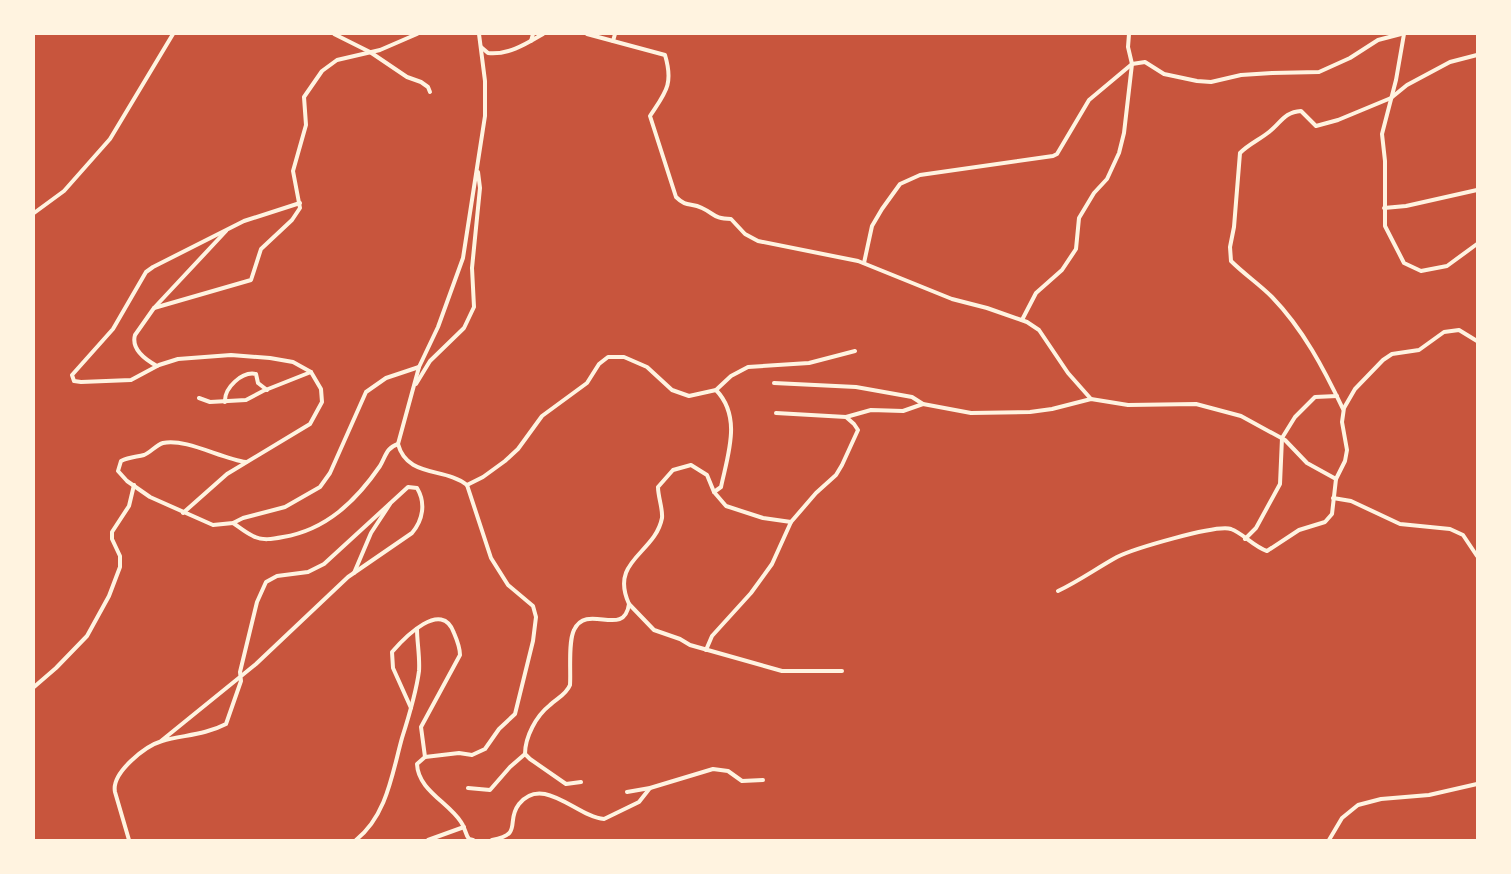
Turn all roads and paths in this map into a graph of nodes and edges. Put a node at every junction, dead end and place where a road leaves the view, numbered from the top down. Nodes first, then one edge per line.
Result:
1 (173, 34) edge
2 (334, 34) edge
3 (417, 34) edge
4 (479, 34) edge
5 (533, 34) edge
6 (543, 34) edge
7 (587, 34) edge
8 (615, 34) edge
9 (1129, 34) edge
10 (1402, 34) edge
11 (531, 41) junction
12 (613, 41) junction
13 (480, 47) junction
14 (370, 52) junction
15 (1477, 55) edge
16 (1132, 64) junction
17 (430, 92) dead end
18 (1391, 98) junction
19 (477, 168) junction
20 (1477, 190) edge
21 (300, 203) junction
22 (1384, 208) junction
23 (34, 213) edge
24 (229, 228) junction
25 (1477, 244) edge
26 (864, 264) junction
27 (154, 308) junction
28 (1022, 320) junction
29 (1477, 342) edge
30 (854, 351) dead end
31 (157, 366) junction
32 (419, 367) junction
33 (311, 372) junction
34 (774, 383) dead end
35 (414, 388) junction
36 (267, 390) junction
37 (716, 390) junction
38 (1337, 396) junction
39 (199, 398) dead end
40 (1091, 399) junction
41 (225, 402) junction
42 (923, 404) junction
43 (1343, 410) junction
44 (776, 413) dead end
45 (846, 417) junction
46 (1282, 438) junction
47 (398, 444) junction
48 (246, 462) junction
49 (1336, 479) junction
50 (134, 485) junction
51 (468, 485) junction
52 (714, 492) junction
53 (394, 498) junction
54 (1333, 498) junction
55 (183, 513) junction
56 (791, 522) junction
57 (233, 523) junction
58 (1244, 539) junction
59 (1477, 556) edge
60 (354, 573) junction
61 (1058, 591) dead end
62 (629, 604) junction
63 (418, 629) junction
64 (706, 650) junction
65 (842, 670) dead end
66 (240, 677) junction
67 (34, 687) edge
68 (411, 708) junction
69 (161, 741) junction
70 (525, 754) junction
71 (424, 756) junction
72 (763, 780) dead end
73 (580, 782) dead end
74 (1477, 784) edge
75 (468, 788) dead end
76 (650, 788) junction
77 (627, 792) dead end
78 (464, 828) junction
79 (130, 840) edge
80 (356, 840) edge
81 (428, 840) edge
82 (473, 840) edge
83 (492, 840) edge
84 (1329, 840) edge

1 - 23 street
2 - 14 street
3 - 14 street
4 - 13 street
5 - 11 street
6 - 11 street
7 - 12 street
8 - 12 street
9 - 16 street
10 - 16 street
10 - 18 street
11 - 13 street
12 - 26 street
13 - 19 street
14 - 17 street
14 - 21 street
15 - 18 street
16 - 26 street
16 - 28 street
18 - 22 street
18 - 38 street
19 - 32 street
19 - 35 street
20 - 22 street
21 - 24 street
21 - 27 street
22 - 25 street
24 - 27 street
24 - 31 street
26 - 28 street
27 - 31 street
28 - 40 street
29 - 43 street
30 - 37 street
31 - 33 street
32 - 35 street
32 - 57 street
33 - 36 street
33 - 48 street
34 - 42 street
35 - 47 street
36 - 41 street
36 - 41 street
37 - 51 street
37 - 52 street
38 - 43 street
38 - 46 street
39 - 41 street
40 - 42 street
40 - 46 street
42 - 45 street
43 - 49 street
44 - 45 street
45 - 56 street
46 - 49 street
46 - 58 street
47 - 51 street
47 - 57 street
48 - 50 street
48 - 55 street
49 - 54 street
50 - 55 street
50 - 67 street
51 - 71 street
52 - 56 street
52 - 62 street
53 - 60 street
53 - 60 street
53 - 66 street
54 - 58 street
54 - 59 street
55 - 57 street
56 - 64 street
58 - 61 street
60 - 66 street
62 - 64 street
62 - 70 street
63 - 68 street
63 - 68 street
63 - 71 street
64 - 65 street
66 - 69 street
66 - 69 street
68 - 80 street
69 - 79 street
70 - 73 street
70 - 75 street
71 - 78 street
72 - 76 street
74 - 84 street
76 - 77 street
76 - 83 street
78 - 81 street
78 - 82 street

